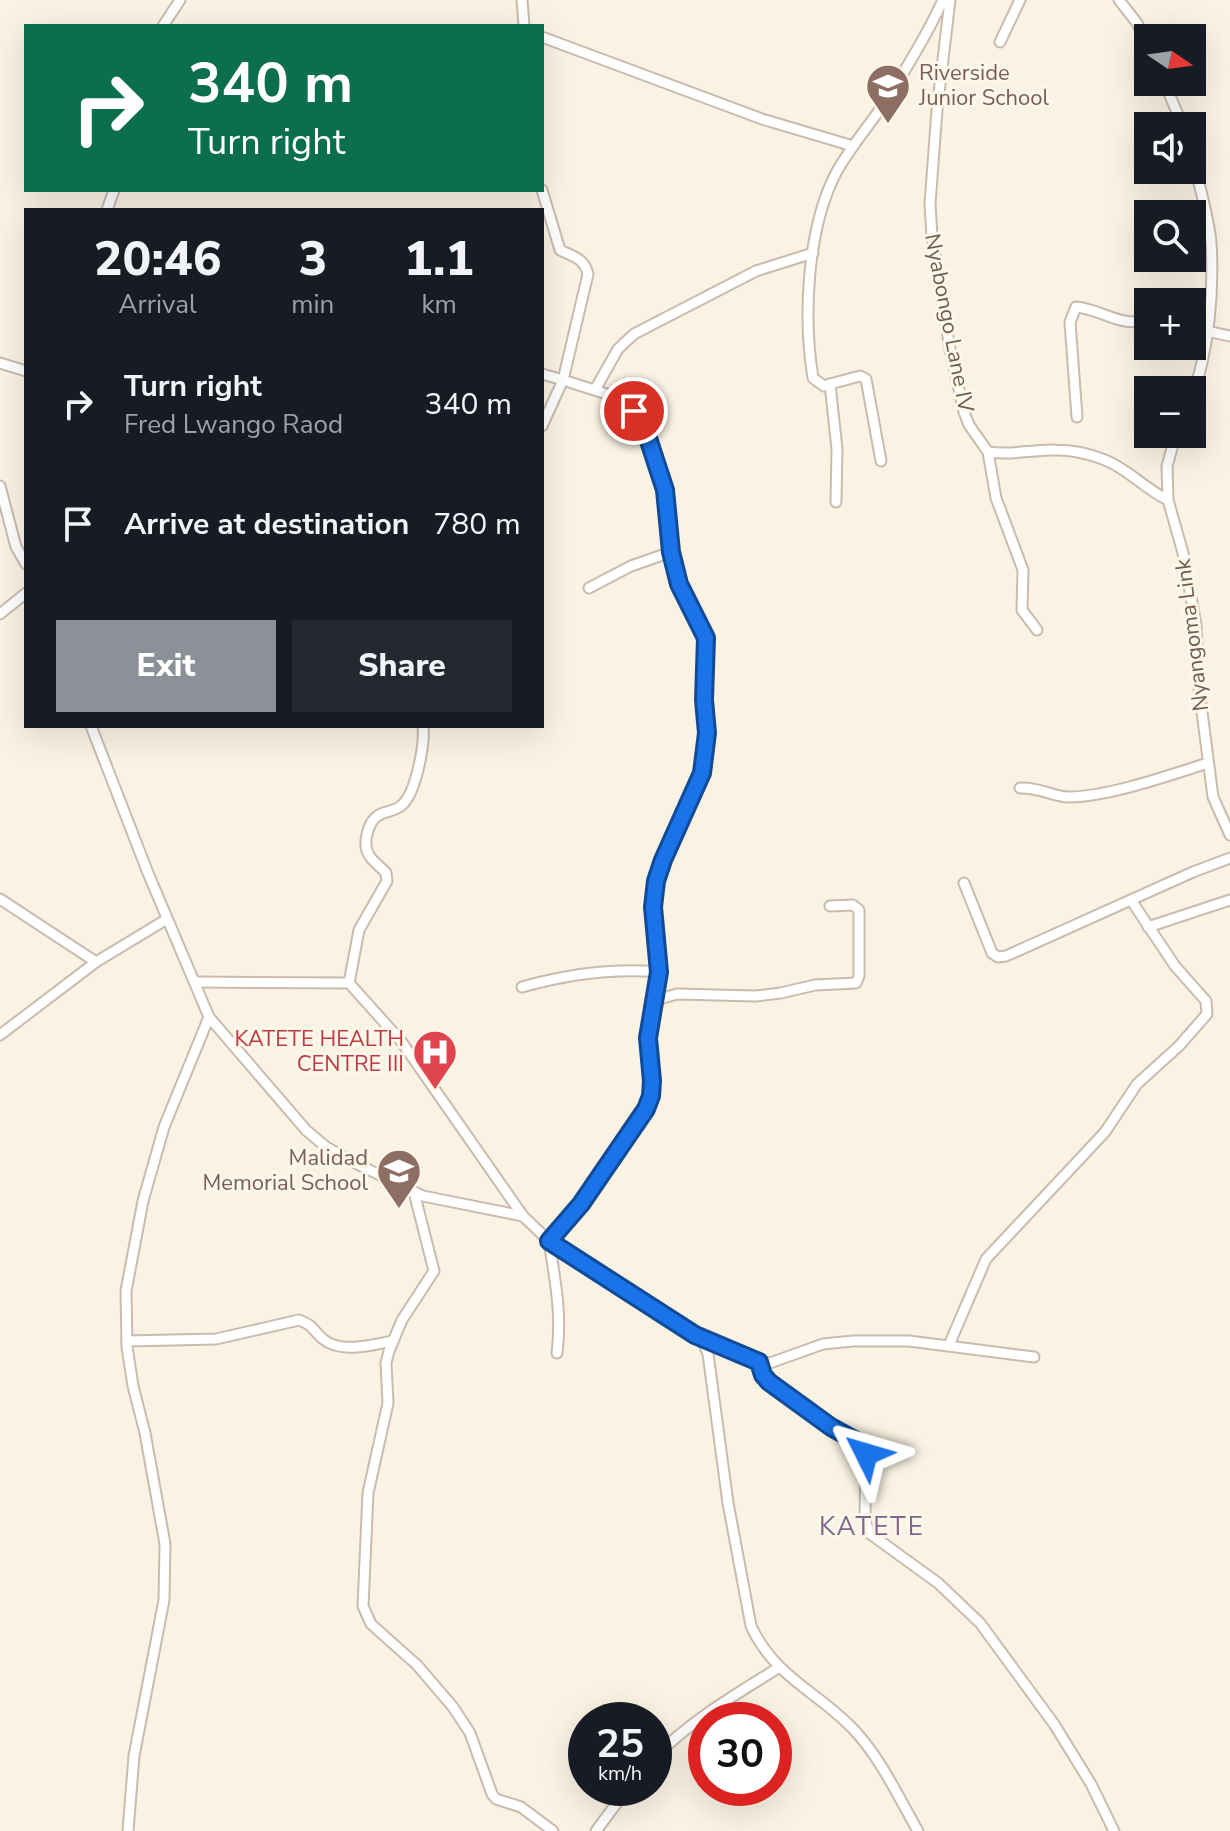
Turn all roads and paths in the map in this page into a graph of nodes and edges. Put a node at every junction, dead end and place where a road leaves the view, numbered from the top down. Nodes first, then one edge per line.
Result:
1 (180, 0) edge
2 (522, 0) edge
3 (943, 0) edge
4 (950, 0) edge
5 (1020, 0) edge
6 (1119, 0) edge
7 (164, 24) edge
8 (524, 24) edge
9 (1137, 24) edge
10 (544, 38) edge
11 (1000, 42) dead end
12 (853, 146) junction
13 (1199, 184) edge
14 (543, 192) edge
15 (813, 253) junction
16 (1208, 319) joint
17 (1134, 323) edge
18 (1206, 331) joint
19 (1230, 336) edge
20 (0, 363) edge
21 (24, 370) edge
22 (544, 375) edge
23 (563, 380) junction
24 (830, 384) junction
25 (596, 388) junction
26 (1077, 417) dead end
27 (544, 422) edge
28 (1172, 448) edge
29 (988, 452) junction
30 (881, 461) dead end
31 (0, 486) edge
32 (1168, 500) junction
33 (836, 502) dead end
34 (671, 552) junction
35 (24, 561) edge
36 (589, 588) dead end
37 (24, 595) edge
38 (0, 614) edge
39 (1037, 630) dead end
40 (92, 728) edge
41 (423, 728) edge
42 (1208, 763) junction
43 (1020, 788) dead end
44 (1230, 835) edge
45 (1230, 858) edge
46 (964, 883) dead end
47 (0, 899) edge
48 (1131, 900) junction
49 (1230, 900) edge
50 (830, 906) dead end
51 (167, 919) junction
52 (1148, 927) junction
53 (96, 962) junction
54 (659, 972) junction
55 (195, 982) junction
56 (349, 983) junction
57 (522, 987) dead end
58 (656, 1000) junction
59 (209, 1017) junction
60 (0, 1035) edge
61 (414, 1192) junction
62 (523, 1216) junction
63 (549, 1241) junction
64 (702, 1339) junction
65 (127, 1341) junction
66 (392, 1341) junction
67 (949, 1345) junction
68 (557, 1353) dead end
69 (1034, 1357) dead end
70 (759, 1362) junction
71 (778, 1668) junction
72 (672, 1742) edge
73 (613, 1806) edge
74 (128, 1831) edge
75 (553, 1831) edge
76 (596, 1831) edge
77 (918, 1831) edge
78 (1114, 1831) edge

1 - 7 street
2 - 8 street
3 - 12 street
4 - 29 street, Nyabongo Lane IV
5 - 11 street
6 - 9 street
10 - 12 street
12 - 15 street
13 - 16 street
14 - 23 street
15 - 24 street
15 - 25 street
16 - 18 street
17 - 26 street
18 - 19 street
20 - 21 street
22 - 23 street
23 - 25 street
23 - 27 street
24 - 30 street
24 - 33 street
25 - 34 street
28 - 32 street, Nyangoma Link
29 - 32 street
29 - 39 street, Nyabongo Lane IV
31 - 35 street
32 - 42 street, Nyangoma Link
34 - 36 street
34 - 54 street
37 - 38 street
40 - 51 street
41 - 56 street
42 - 43 street
42 - 44 street, Nyangoma Link
45 - 48 street
46 - 48 street
47 - 53 street
48 - 52 street
49 - 52 street
50 - 58 street
51 - 53 street
51 - 55 street
52 - 67 street
53 - 60 street
54 - 57 street
54 - 58 street
55 - 56 street
55 - 59 street
56 - 62 street
58 - 63 street
59 - 61 street
59 - 65 street
61 - 62 street
61 - 66 street
62 - 63 street
63 - 64 street
63 - 68 street
64 - 70 street
64 - 71 street
65 - 66 street
65 - 74 street
66 - 75 street
67 - 69 street
67 - 70 street
70 - 78 street
71 - 72 street
71 - 77 street
73 - 76 street

